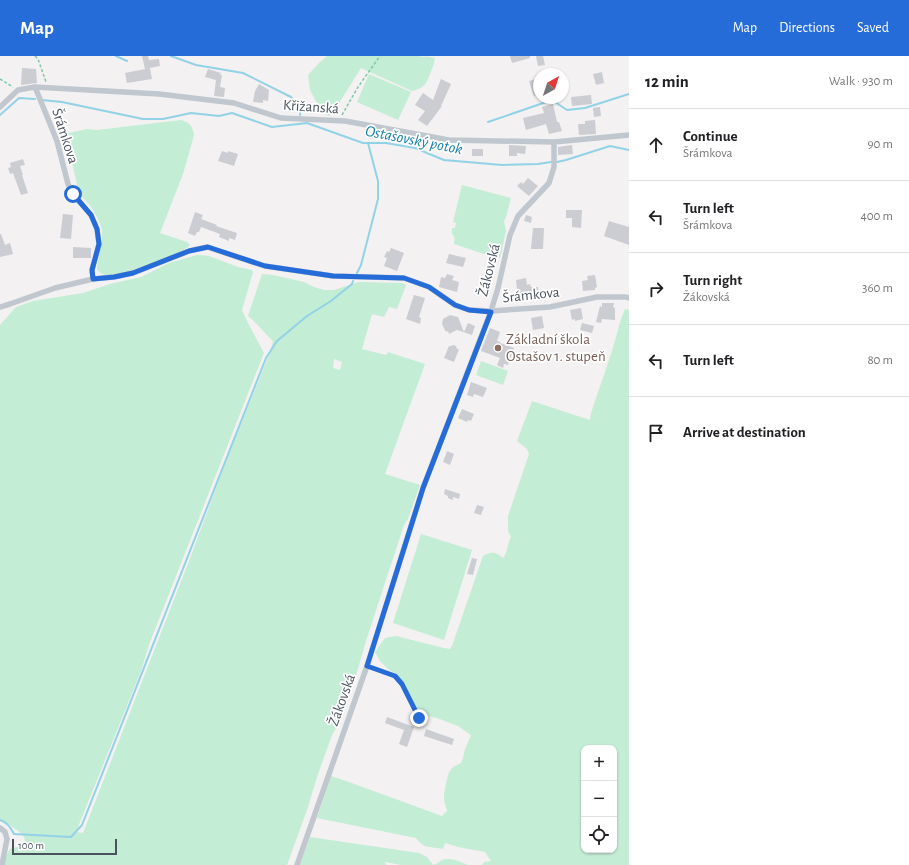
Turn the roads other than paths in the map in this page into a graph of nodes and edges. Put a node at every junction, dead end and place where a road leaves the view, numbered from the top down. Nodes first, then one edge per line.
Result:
1 (35, 87) junction
2 (0, 108) edge
3 (629, 135) edge
4 (554, 142) junction
5 (93, 279) junction
6 (629, 298) edge
7 (0, 306) edge
8 (491, 312) junction
9 (367, 666) junction
10 (419, 718) dead end
11 (0, 828) edge
12 (2, 865) edge
13 (297, 865) edge

1 - 2 street, Křižanská
1 - 4 street, Křižanská
1 - 5 street, Šrámkova
3 - 4 street, Křižanská
4 - 8 street, Žákovská
5 - 7 street, Šrámkova
5 - 8 street, Šrámkova
6 - 8 street, Šrámkova
8 - 9 street, Žákovská
9 - 10 lane
9 - 13 street, Žákovská
11 - 12 street

